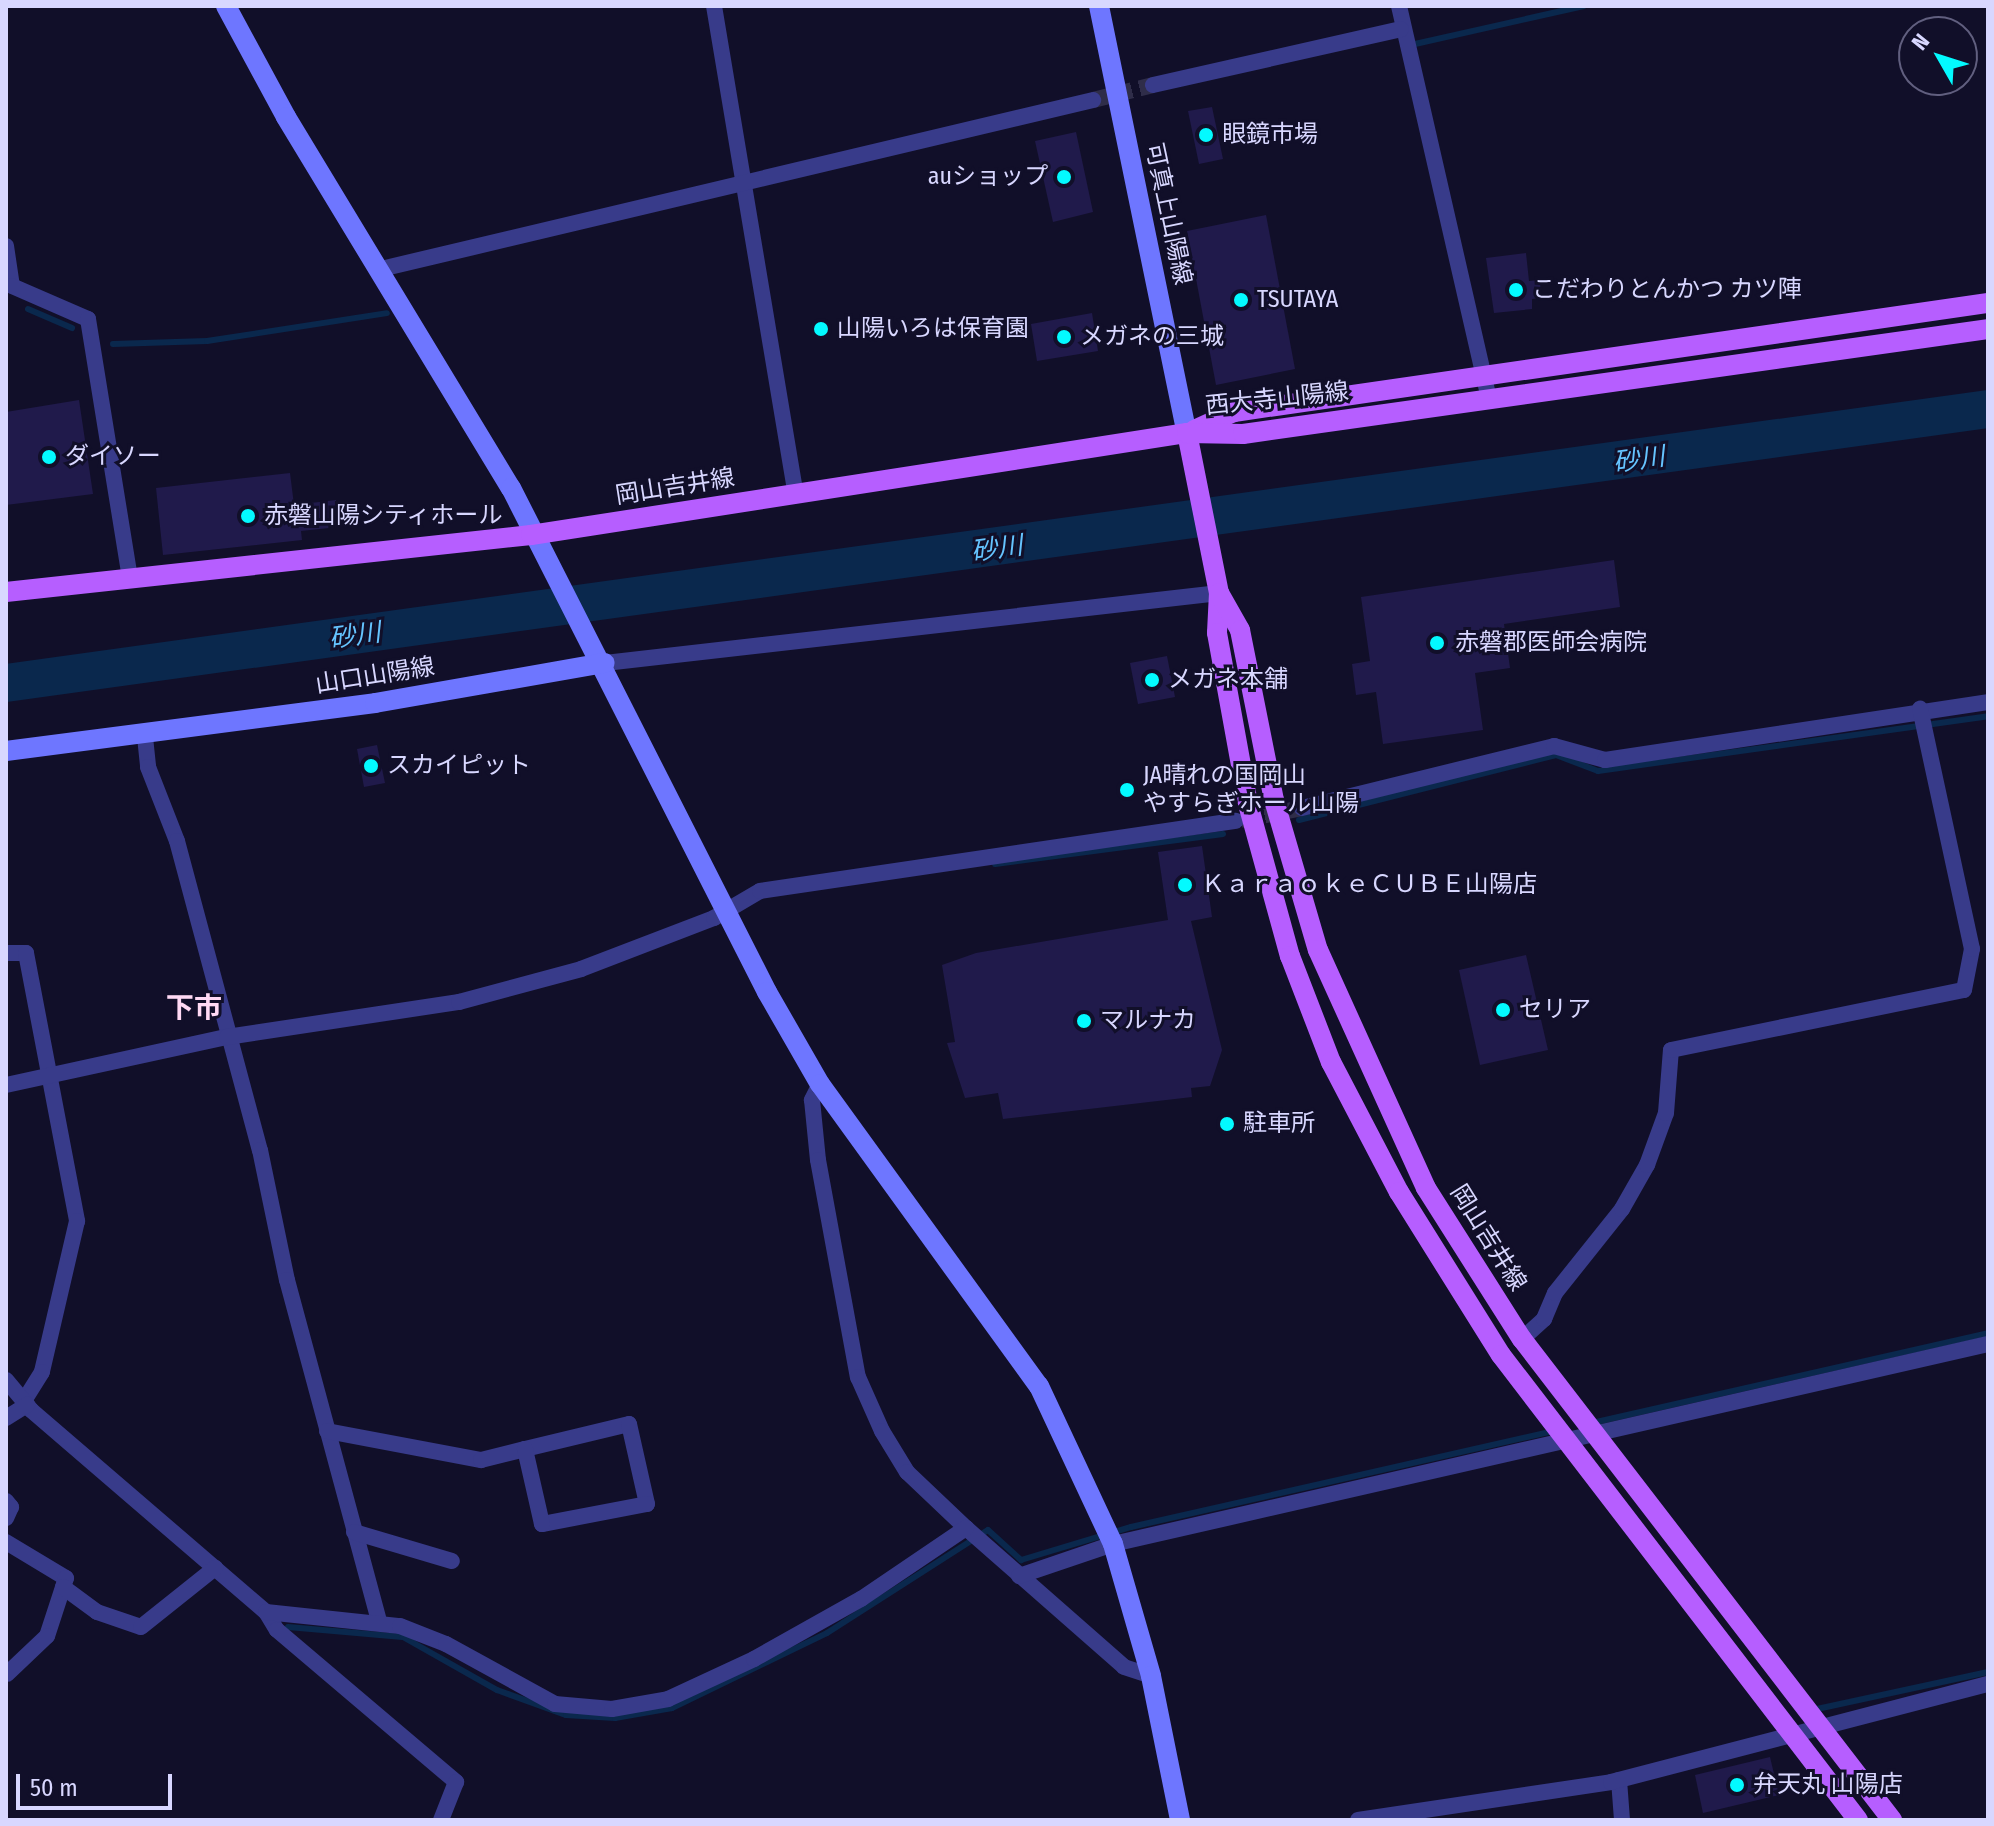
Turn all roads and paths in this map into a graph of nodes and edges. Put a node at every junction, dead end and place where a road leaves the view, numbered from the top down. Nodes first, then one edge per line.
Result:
1 (226, 6) edge
2 (714, 6) edge
3 (1099, 6) edge
4 (1399, 6) edge
5 (1401, 29) junction
6 (1153, 85) tunnel mouth
7 (1093, 100) tunnel mouth
8 (742, 181) junction
9 (6, 246) edge
10 (381, 269) junction
11 (9, 287) edge
12 (1988, 303) edge
13 (1988, 329) edge
14 (1484, 375) junction
15 (1489, 400) junction
16 (1187, 433) junction
17 (796, 495) junction
18 (531, 535) junction
19 (130, 578) junction
20 (6, 592) edge
21 (1219, 593) junction
22 (605, 663) junction
23 (1988, 702) edge
24 (1920, 709) junction
25 (145, 737) junction
26 (6, 751) edge
27 (1302, 808) tunnel mouth
28 (1236, 821) tunnel mouth
29 (726, 907) junction
30 (6, 953) edge
31 (227, 1037) junction
32 (50, 1074) junction
33 (820, 1084) junction
34 (6, 1085) edge
35 (1522, 1339) junction
36 (1988, 1344) edge
37 (6, 1380) edge
38 (25, 1403) junction
39 (6, 1418) edge
40 (327, 1431) junction
41 (1591, 1431) junction
42 (1565, 1438) junction
43 (525, 1449) junction
44 (6, 1501) edge
45 (6, 1518) edge
46 (966, 1528) junction
47 (354, 1532) junction
48 (6, 1542) edge
49 (1113, 1544) junction
50 (452, 1561) dead end
51 (215, 1568) junction
52 (1019, 1576) junction
53 (63, 1587) junction
54 (266, 1612) junction
55 (379, 1622) junction
56 (7, 1674) edge
57 (1151, 1676) junction
58 (1988, 1684) edge
59 (1817, 1723) junction
60 (1790, 1731) junction
61 (1619, 1780) junction
62 (441, 1820) edge
63 (1180, 1820) edge
64 (1358, 1820) edge
65 (1622, 1820) edge
66 (1858, 1820) edge
67 (1892, 1820) edge

1 - 10 street
2 - 8 street
3 - 16 street, 可真上山陽線
4 - 5 street
5 - 6 street
5 - 14 street
7 - 8 street
8 - 10 street
8 - 17 street
9 - 11 street
10 - 18 street
11 - 19 street
12 - 14 main road, 西大寺山陽線
13 - 15 main road, 西大寺山陽線
14 - 15 street
14 - 16 main road, 西大寺山陽線
15 - 16 main road, 西大寺山陽線
16 - 17 main road, 岡山吉井線
16 - 21 main road, 岡山吉井線
17 - 18 main road, 岡山吉井線
18 - 19 main road, 岡山吉井線
18 - 22 street
19 - 20 main road, 岡山吉井線
21 - 22 street
21 - 35 main road, 岡山吉井線
21 - 42 main road, 岡山吉井線
22 - 25 street, 山口山陽線
22 - 29 street
23 - 24 street
24 - 27 street
24 - 35 street
25 - 26 street, 山口山陽線
25 - 31 street
28 - 29 street
29 - 31 street
29 - 33 street
30 - 32 street
31 - 32 street
31 - 40 street
32 - 34 street
32 - 38 street
33 - 46 street
33 - 49 street
35 - 41 main road, 岡山吉井線
36 - 41 street
37 - 38 street
38 - 39 street
38 - 51 street
40 - 43 street
40 - 47 street
41 - 42 street
41 - 59 main road, 岡山吉井線
42 - 49 street
42 - 60 main road, 岡山吉井線
43 - 43 street
44 - 45 street
46 - 52 street
46 - 55 street
47 - 50 street
47 - 55 street
48 - 53 street
49 - 52 street
49 - 57 street
51 - 53 street
51 - 54 street
52 - 57 street
53 - 56 street
54 - 55 street
54 - 62 street
57 - 63 street
58 - 59 street
59 - 60 street
59 - 67 main road, 岡山吉井線
60 - 61 street
60 - 66 main road, 岡山吉井線
61 - 64 street
61 - 65 street

